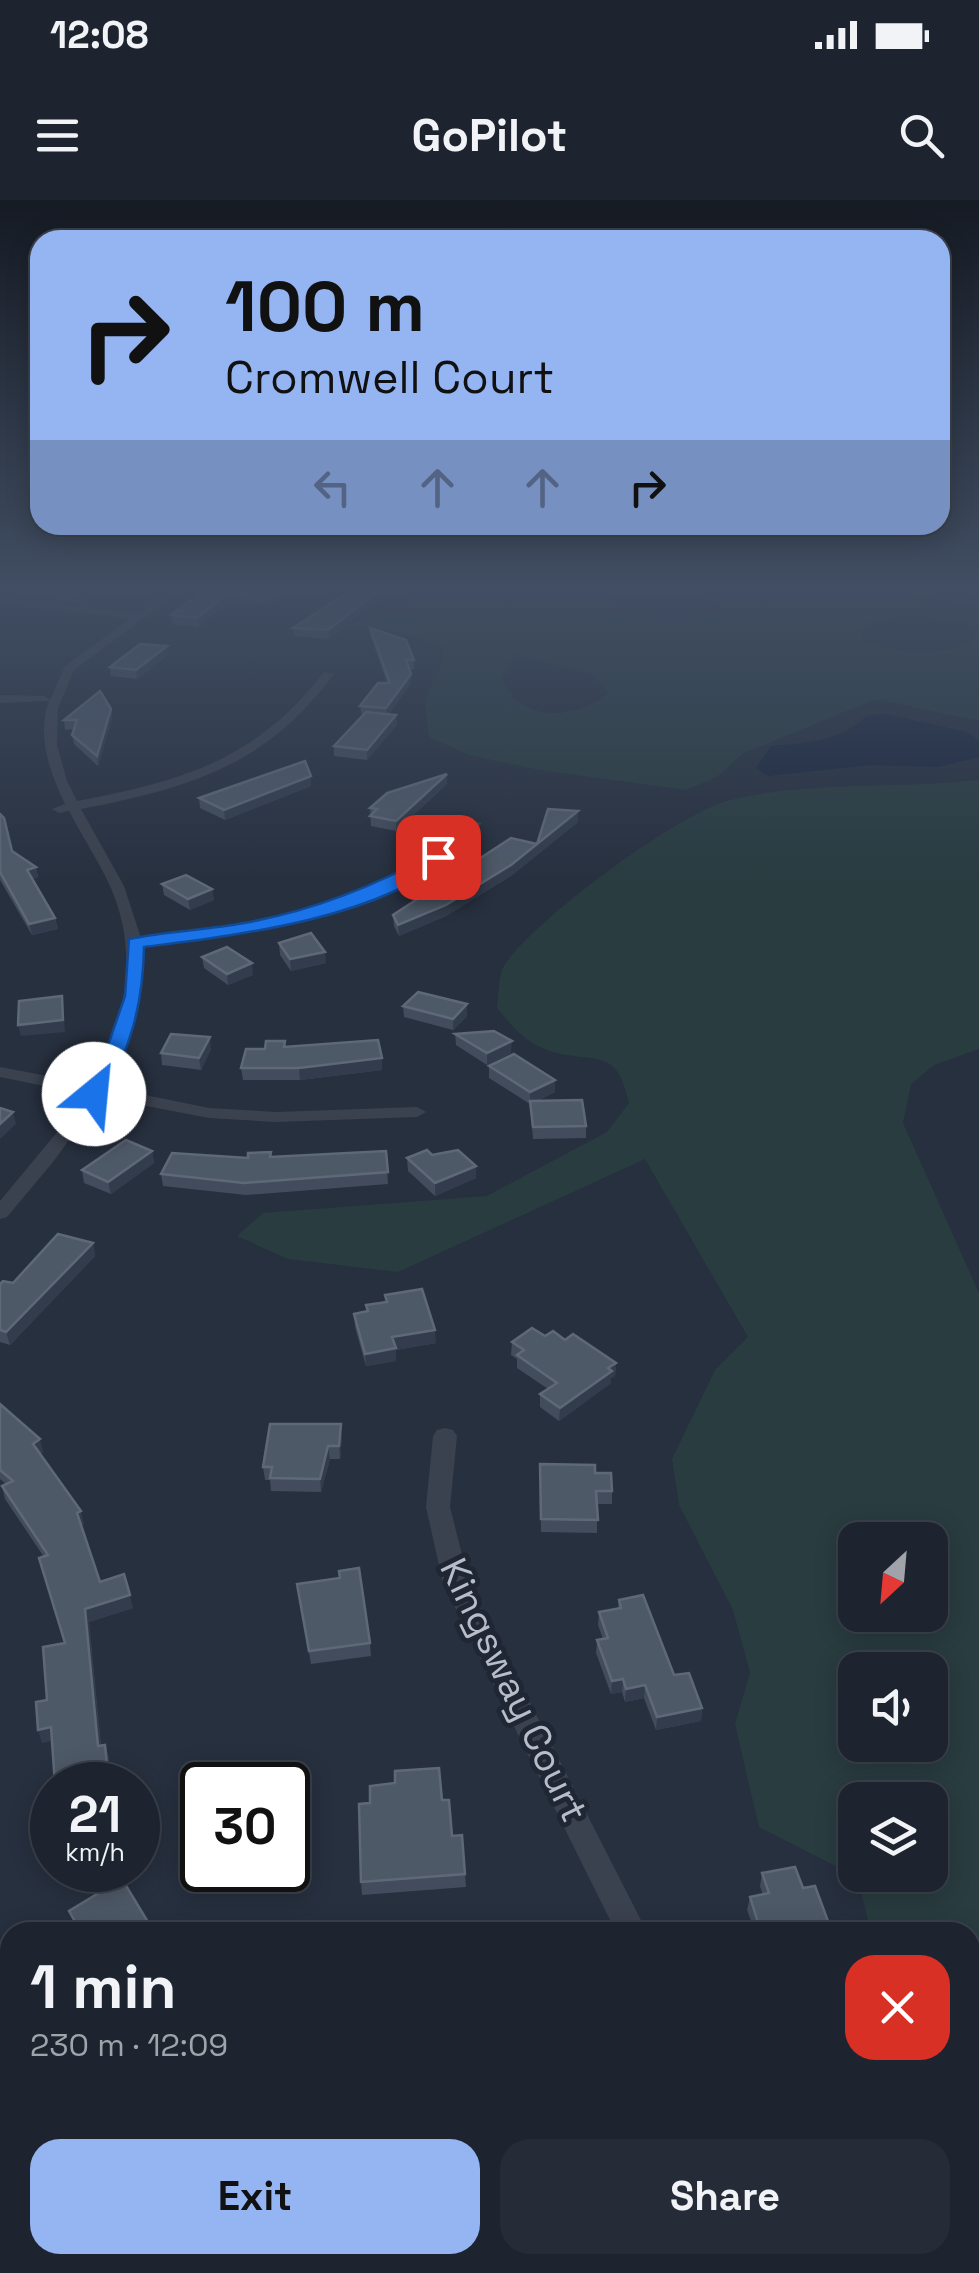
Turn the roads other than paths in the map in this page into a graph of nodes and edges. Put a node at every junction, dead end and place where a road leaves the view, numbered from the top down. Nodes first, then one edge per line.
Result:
1 (53, 689) edge
2 (316, 689) edge
3 (0, 700) edge
4 (44, 700) junction
5 (34, 720) dead end
6 (44, 786) dead end
7 (59, 809) junction
8 (475, 823) dead end
9 (135, 943) junction
10 (0, 1072) edge
11 (94, 1094) junction
12 (416, 1112) dead end
13 (0, 1213) edge
14 (445, 1436) dead end
15 (627, 1922) edge

1 - 4 street
2 - 7 street
3 - 4 street
4 - 5 street
6 - 7 street
7 - 9 street
8 - 9 street
9 - 11 street
10 - 11 street
11 - 12 street
11 - 13 street
14 - 15 street, Kingsway Court

